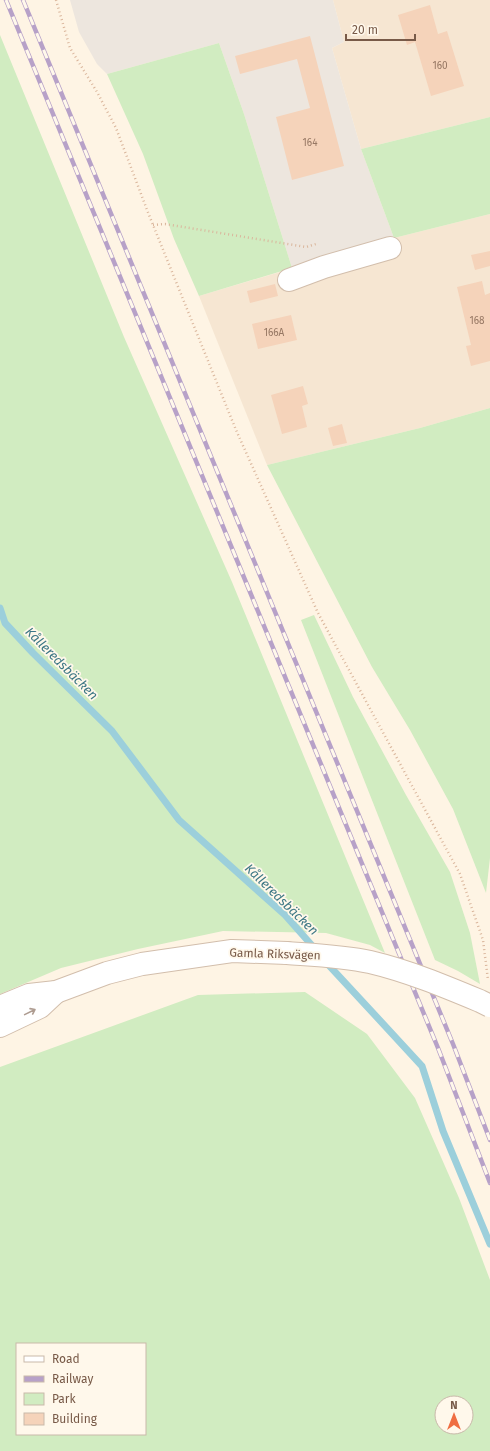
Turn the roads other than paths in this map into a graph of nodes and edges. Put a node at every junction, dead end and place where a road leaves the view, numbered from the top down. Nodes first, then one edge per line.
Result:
1 (390, 248) dead end
2 (289, 280) dead end
3 (56, 992) junction
4 (490, 996) edge
5 (0, 1007) edge
6 (0, 1026) edge

1 - 2 street
3 - 4 street, Gamla Riksvägen, bridge
3 - 5 street, Gamla Riksvägen
6 -> 3 street, Gamla Riksvägen

